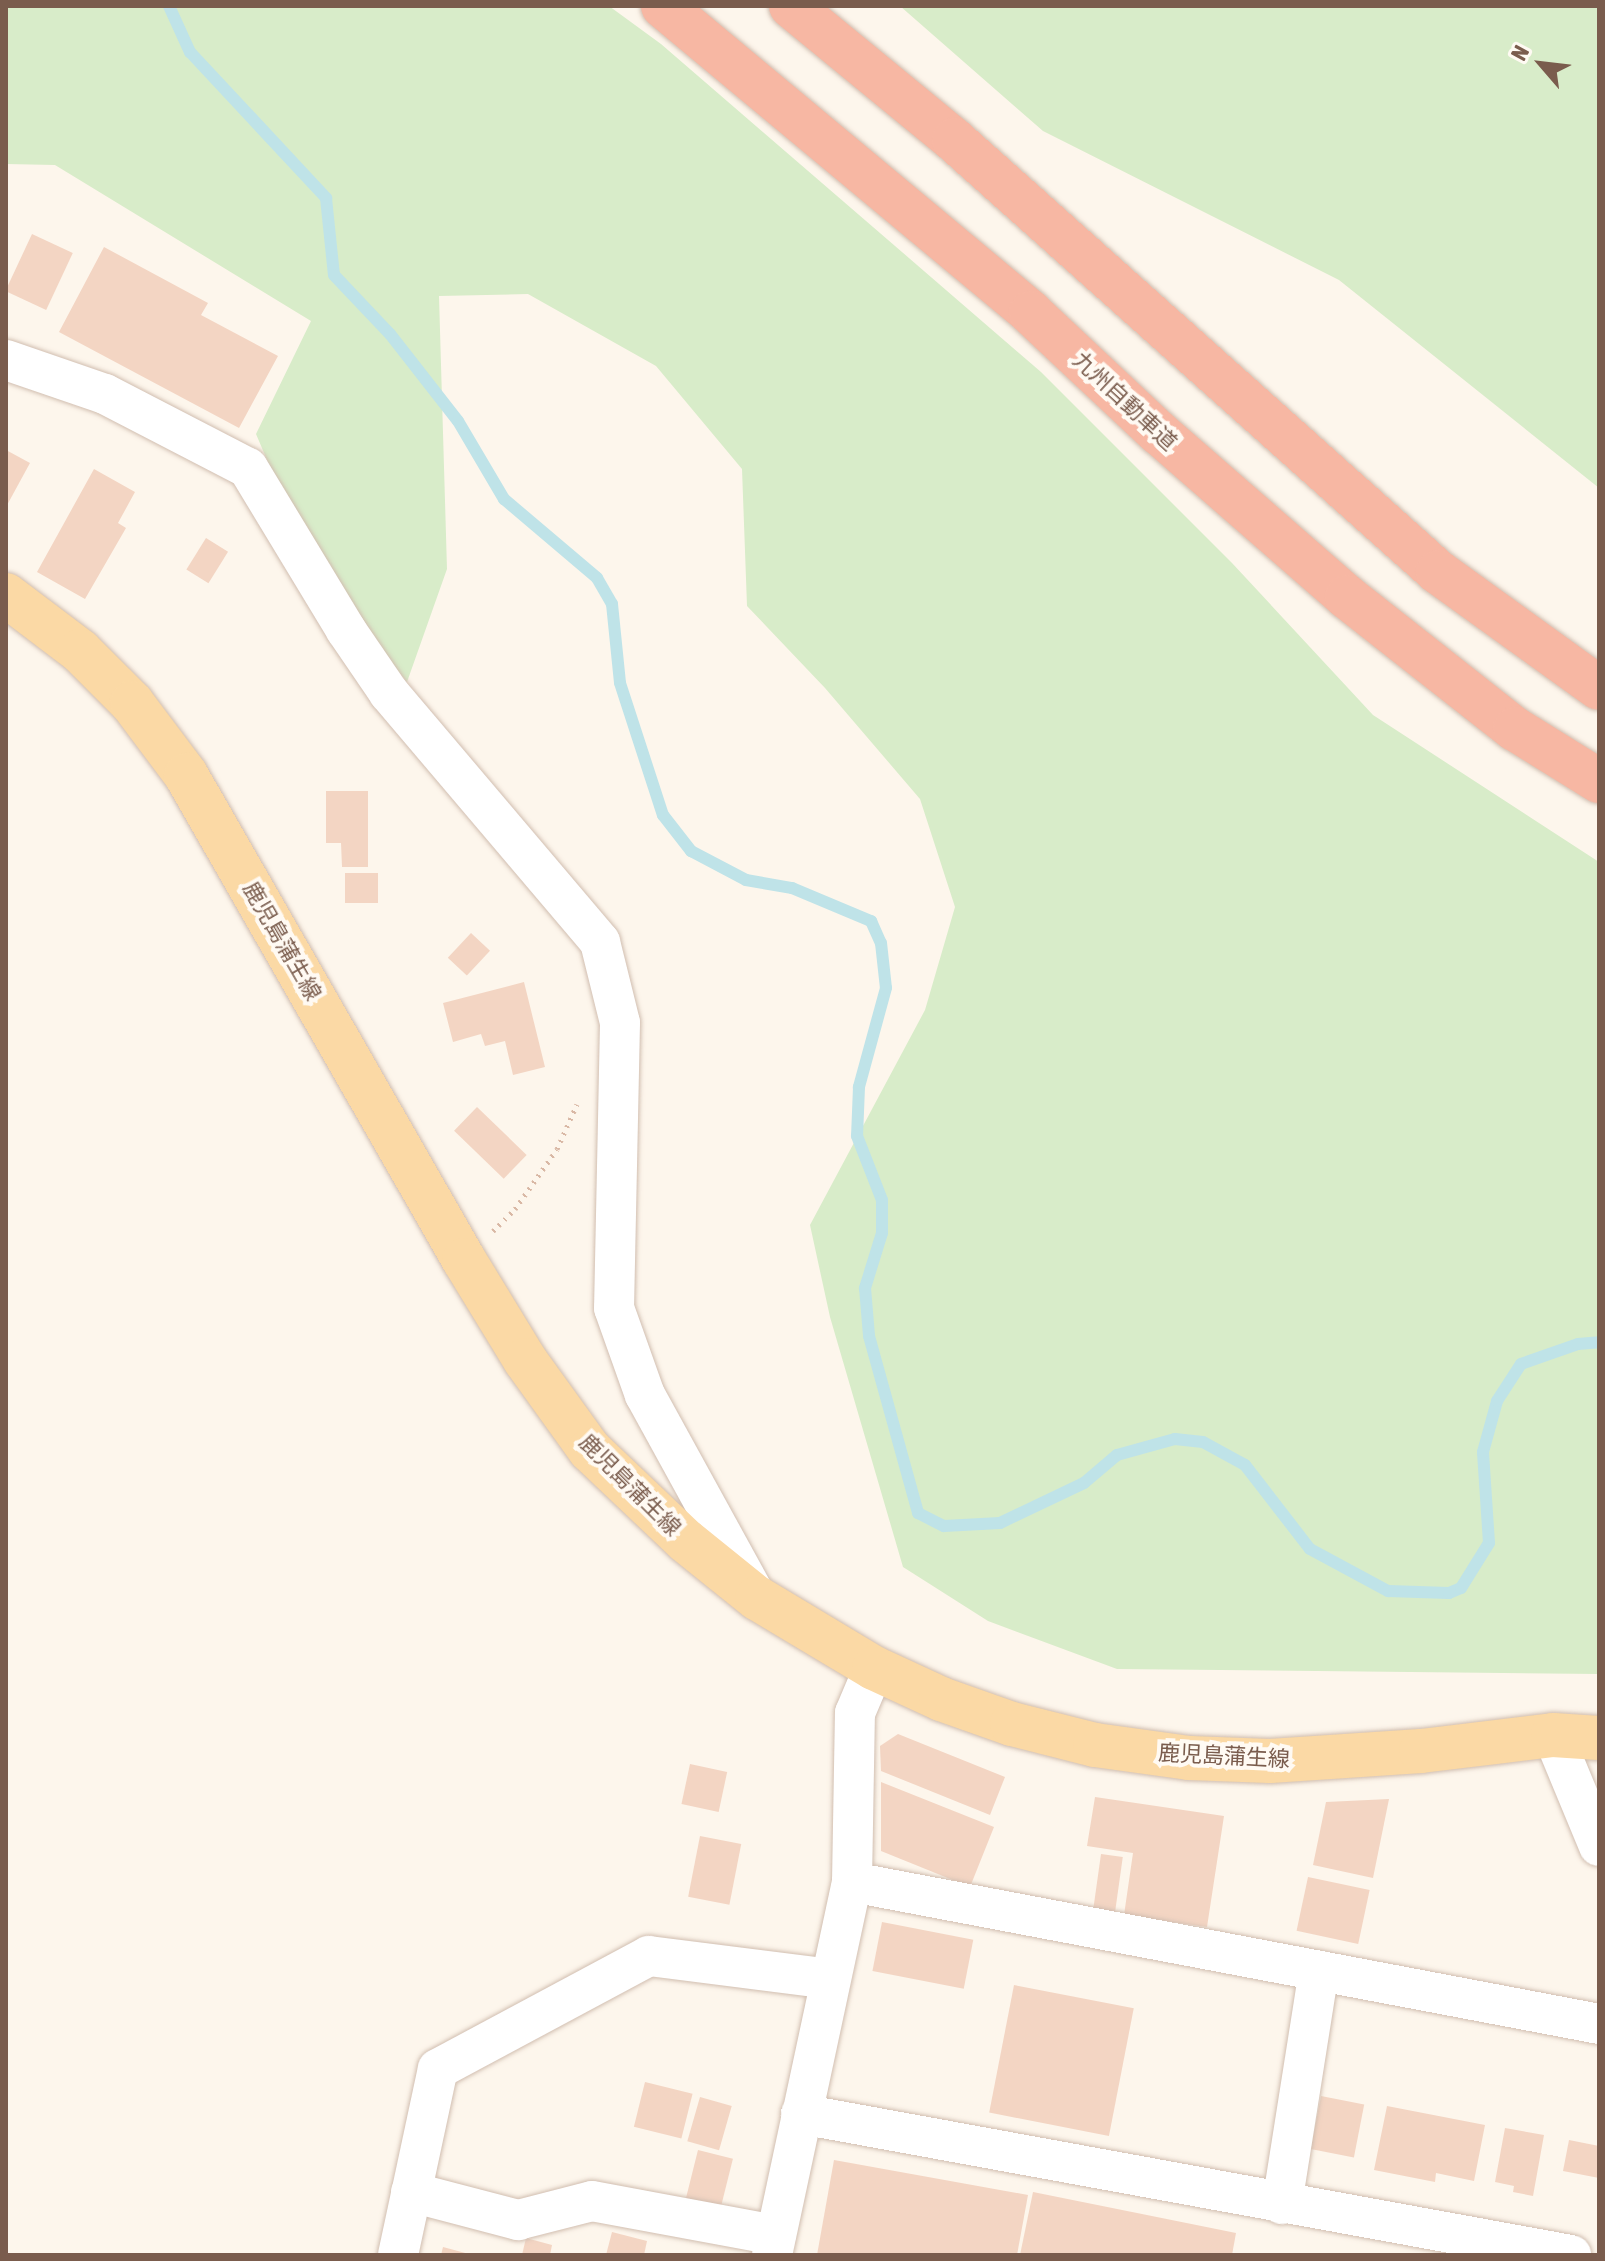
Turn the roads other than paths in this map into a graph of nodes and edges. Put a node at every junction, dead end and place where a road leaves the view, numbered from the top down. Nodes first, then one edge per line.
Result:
1 (663, 6) edge
2 (791, 6) edge
3 (6, 360) edge
4 (6, 595) edge
5 (1599, 688) edge
6 (1599, 781) edge
7 (757, 1598) junction
8 (874, 1668) junction
9 (1553, 1735) junction
10 (1599, 1738) edge
11 (1599, 1846) edge
12 (852, 1882) junction
13 (1319, 1971) junction
14 (830, 1979) junction
15 (1599, 2024) edge
16 (801, 2114) junction
17 (411, 2192) junction
18 (1282, 2204) junction
19 (774, 2245) edge
20 (398, 2255) edge
21 (1571, 2255) edge

1 - 6 highway, 九州自動車道
2 - 5 highway
3 - 7 street
4 - 7 main road, 鹿児島蒲生線
7 - 8 main road, 鹿児島蒲生線
8 - 9 main road, 鹿児島蒲生線
8 - 12 street
9 - 10 main road, 鹿児島蒲生線
9 - 11 street
12 - 13 street
12 - 14 street
13 - 15 street
13 - 18 street
14 - 16 street
14 - 17 street
16 - 18 street
16 - 19 street
17 - 19 street
17 - 20 street
18 - 21 street

